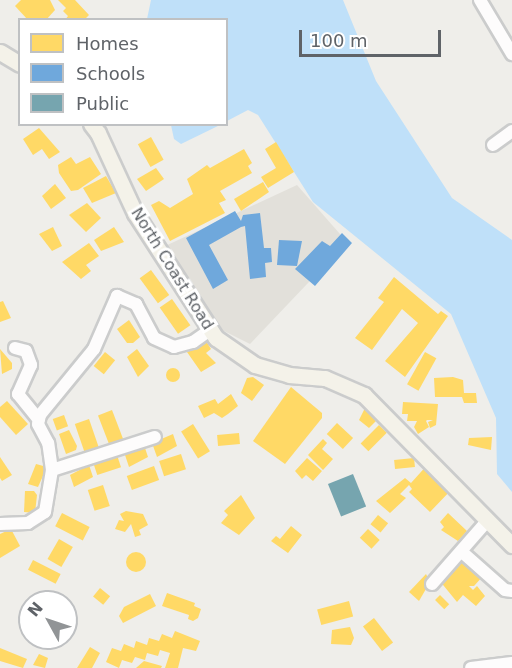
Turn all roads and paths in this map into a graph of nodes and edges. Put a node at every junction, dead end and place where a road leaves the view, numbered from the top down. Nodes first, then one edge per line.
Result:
1 (480, 0) edge
2 (0, 52) edge
3 (512, 54) edge
4 (18, 63) edge
5 (92, 126) edge
6 (512, 131) edge
7 (494, 145) dead end
8 (210, 330) junction
9 (15, 348) dead end
10 (39, 420) junction
11 (155, 437) dead end
12 (52, 470) junction
13 (488, 520) junction
14 (0, 524) edge
15 (512, 545) edge
16 (462, 552) junction
17 (432, 584) dead end
18 (512, 591) edge
19 (512, 663) edge
20 (471, 668) edge

1 - 3 street
2 - 4 main road
5 - 8 main road, North Coast Road
6 - 7 street
8 - 10 street
8 - 13 main road, North Coast Road
9 - 10 street
10 - 12 street
11 - 12 street
12 - 14 street
13 - 15 main road, North Coast Road
13 - 16 street
16 - 17 street
16 - 18 street
19 - 20 street

